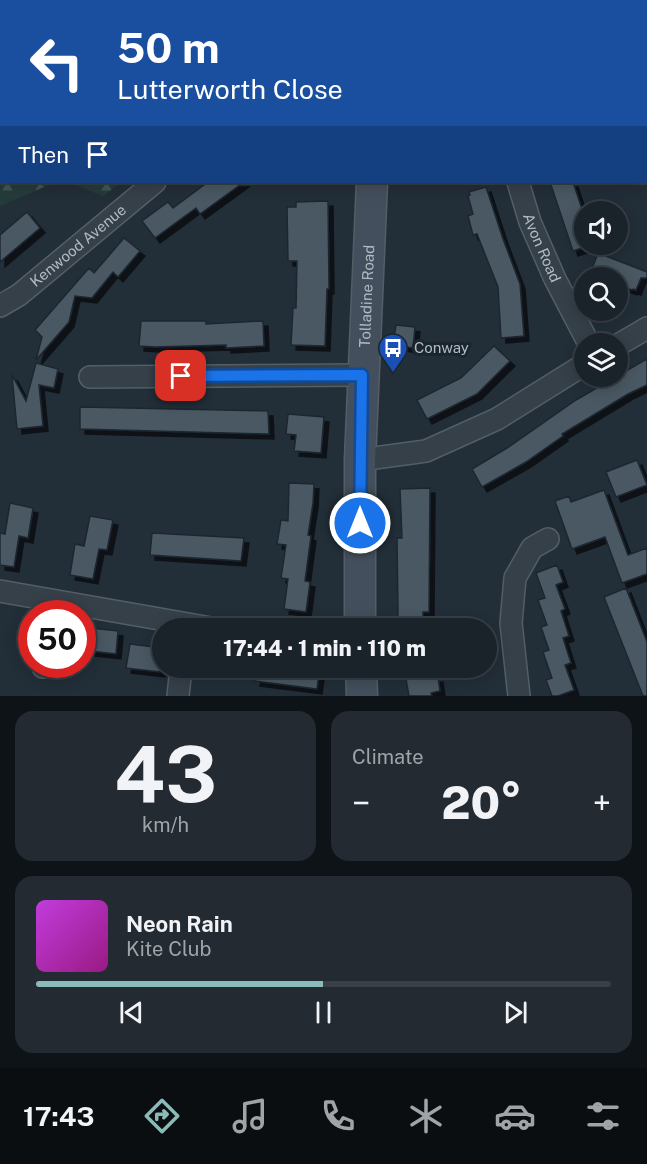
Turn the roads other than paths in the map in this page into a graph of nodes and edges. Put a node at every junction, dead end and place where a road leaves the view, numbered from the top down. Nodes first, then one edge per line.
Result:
1 (153, 183) edge
2 (372, 183) edge
3 (518, 183) edge
4 (0, 306) edge
5 (647, 328) edge
6 (583, 333) edge
7 (628, 339) edge
8 (574, 371) edge
9 (362, 375) junction
10 (90, 377) dead end
11 (360, 460) junction
12 (548, 539) dead end
13 (0, 591) edge
14 (29, 600) edge
15 (96, 613) edge
16 (360, 618) edge
17 (152, 622) edge
18 (180, 678) edge
19 (361, 678) edge
20 (178, 696) edge
21 (362, 696) edge
22 (519, 696) edge

1 - 4 street, Kenwood Avenue
2 - 9 main road, Tolladine Road
3 - 6 street, Avon Road
5 - 7 street
8 - 11 street
9 - 10 street
9 - 11 main road, Tolladine Road
11 - 16 main road, Tolladine Road
12 - 22 street
13 - 14 street
15 - 17 street
18 - 20 street
19 - 21 main road

